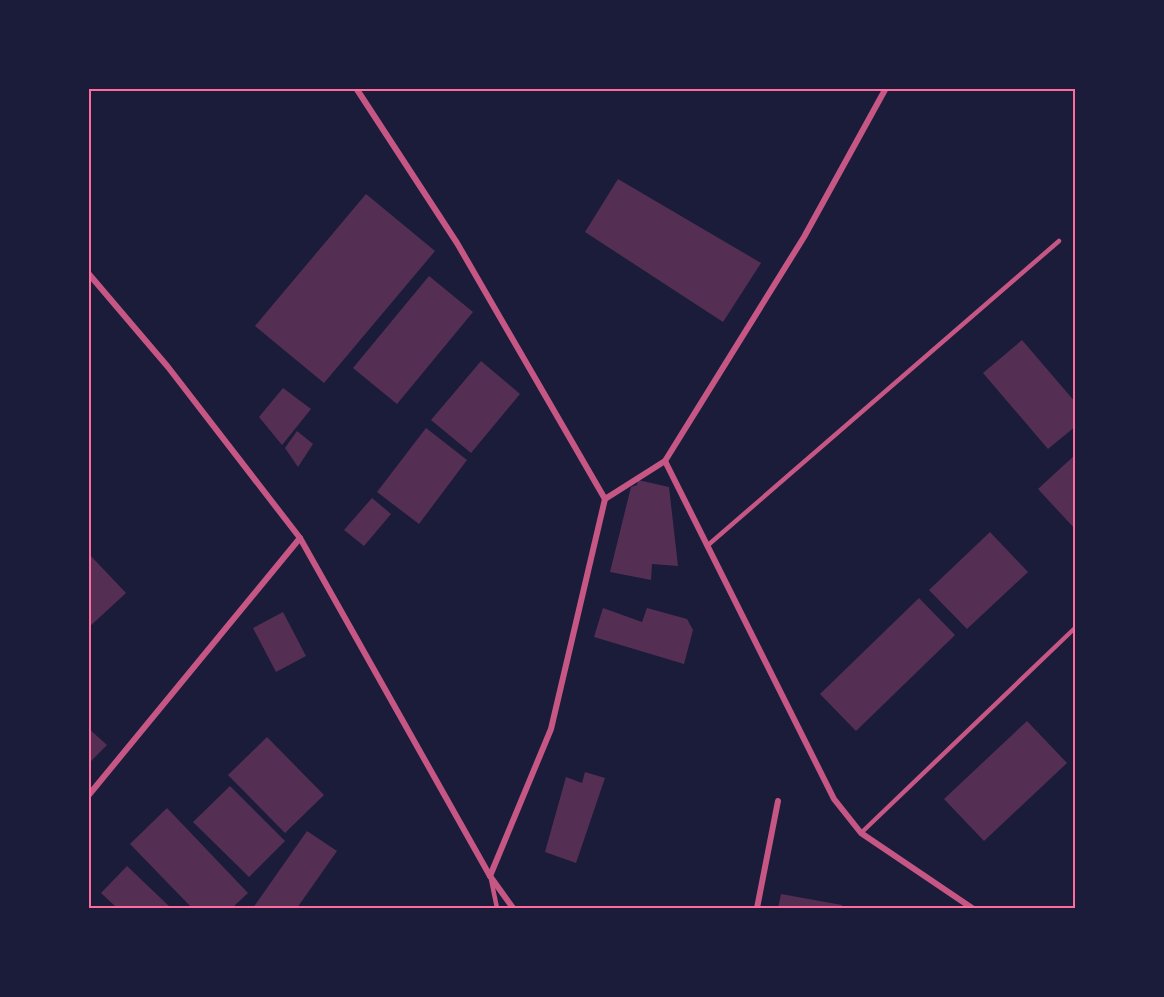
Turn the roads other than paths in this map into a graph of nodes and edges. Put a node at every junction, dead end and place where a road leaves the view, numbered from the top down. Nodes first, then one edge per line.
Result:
1 (356, 88) edge
2 (886, 88) edge
3 (1059, 242) dead end
4 (88, 273) edge
5 (665, 461) junction
6 (605, 499) junction
7 (300, 538) junction
8 (707, 546) junction
9 (1076, 627) edge
10 (88, 796) edge
11 (778, 801) dead end
12 (861, 833) junction
13 (490, 876) junction
14 (497, 909) edge
15 (513, 909) edge
16 (757, 909) edge
17 (972, 909) edge

1 - 6 street
2 - 5 street
3 - 8 lane
4 - 7 street
5 - 6 street
5 - 8 street
6 - 13 street
7 - 10 street
7 - 13 street
8 - 12 street
9 - 12 lane
11 - 16 street
12 - 17 street
13 - 14 lane
13 - 15 street

